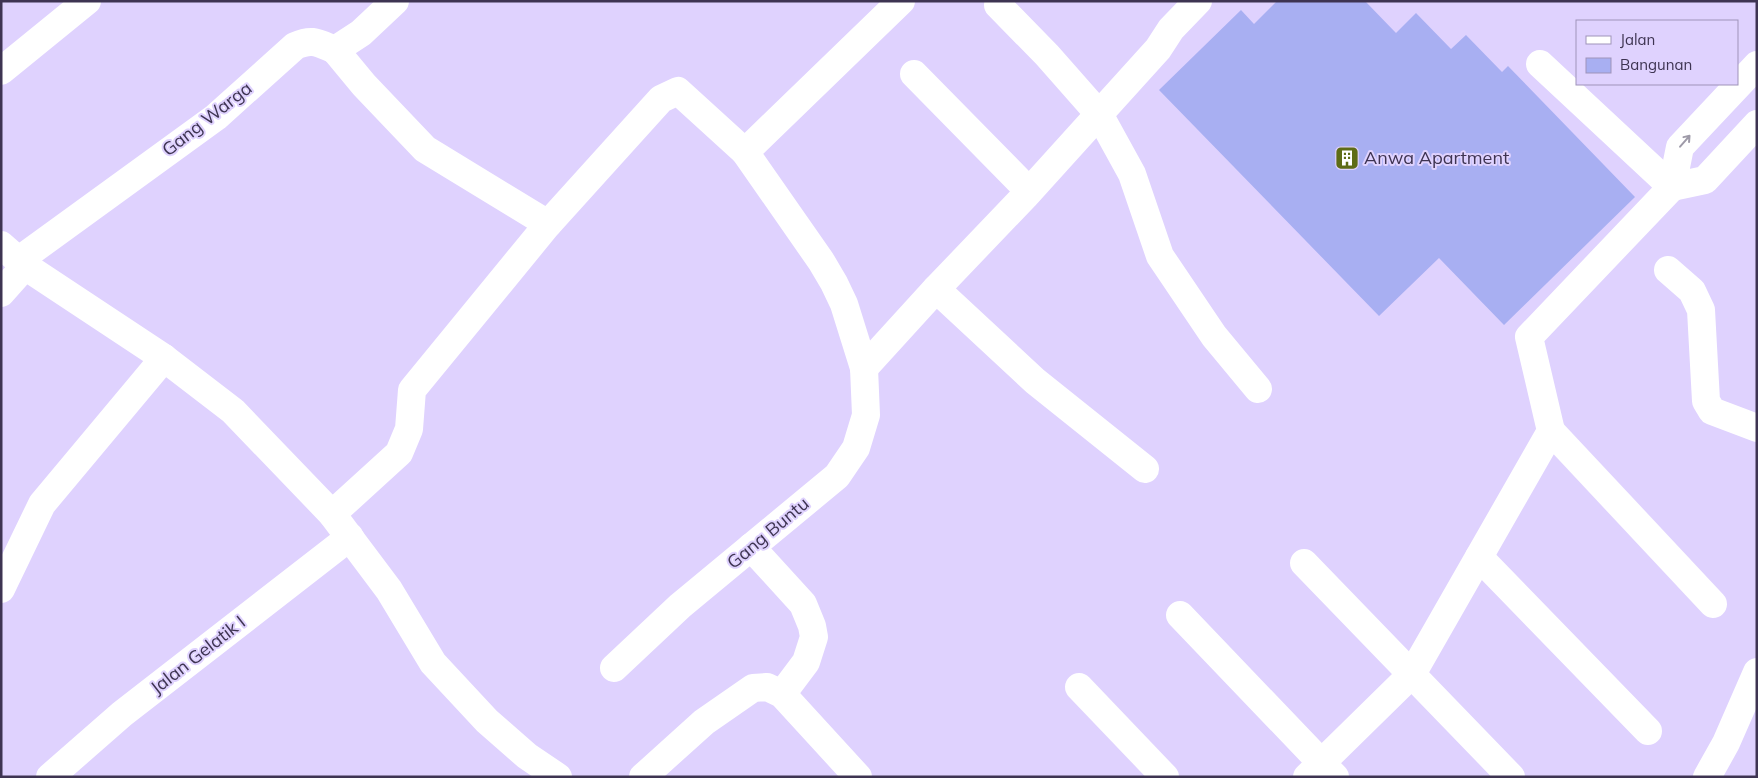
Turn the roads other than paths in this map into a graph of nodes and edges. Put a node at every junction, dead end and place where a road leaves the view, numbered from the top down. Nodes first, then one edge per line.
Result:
1 (87, 1) edge
2 (395, 1) edge
3 (901, 1) edge
4 (1198, 1) edge
5 (998, 5) dead end
6 (335, 50) junction
7 (1540, 64) dead end
8 (1757, 65) edge
9 (1, 71) edge
10 (914, 74) dead end
11 (1738, 85) edge
12 (1738, 85) edge
13 (1098, 114) junction
14 (1757, 124) edge
15 (745, 152) junction
16 (1672, 187) junction
17 (1029, 192) junction
18 (548, 224) junction
19 (15, 257) edge
20 (1668, 270) dead end
21 (936, 289) junction
22 (1, 292) edge
23 (164, 358) junction
24 (864, 368) junction
25 (1258, 389) dead end
26 (1757, 428) edge
27 (1551, 431) junction
28 (1145, 470) dead end
29 (332, 514) junction
30 (350, 537) junction
31 (751, 547) junction
32 (1479, 557) junction
33 (1304, 562) dead end
34 (1, 589) edge
35 (1713, 604) dead end
36 (1180, 615) dead end
37 (614, 668) dead end
38 (1757, 672) edge
39 (1412, 674) junction
40 (1079, 686) dead end
41 (782, 694) junction
42 (1648, 731) dead end
43 (1321, 772) edge
44 (50, 777) edge
45 (558, 777) edge
46 (643, 777) edge
47 (858, 777) edge
48 (1165, 777) edge
49 (1511, 777) edge
50 (1708, 777) edge

1 - 9 street
2 - 6 street
3 - 15 street
4 - 13 street
5 - 13 street
6 - 18 street
6 - 19 street, Gang Warga
7 - 16 street
12 -> 8 street
10 - 17 street
16 -> 11 street
13 - 17 street
13 - 25 street
14 - 16 street
15 - 18 street, Gang Buntu
15 - 24 street, Gang Buntu
16 - 27 street
17 - 21 street
18 - 29 street
19 - 22 street, Gang Warga
19 - 23 street
20 - 26 street
21 - 24 street
21 - 28 street
23 - 29 street
23 - 34 street
24 - 31 street, Gang Buntu
27 - 32 street
27 - 35 street
29 - 30 street
30 - 44 street, Jalan Gelatik I
30 - 45 street
31 - 37 street, Gang Buntu
31 - 41 street
32 - 39 street
32 - 42 street
33 - 39 street
36 - 43 street
38 - 50 street
39 - 43 street
39 - 49 street
40 - 48 street
41 - 46 street
41 - 47 street

